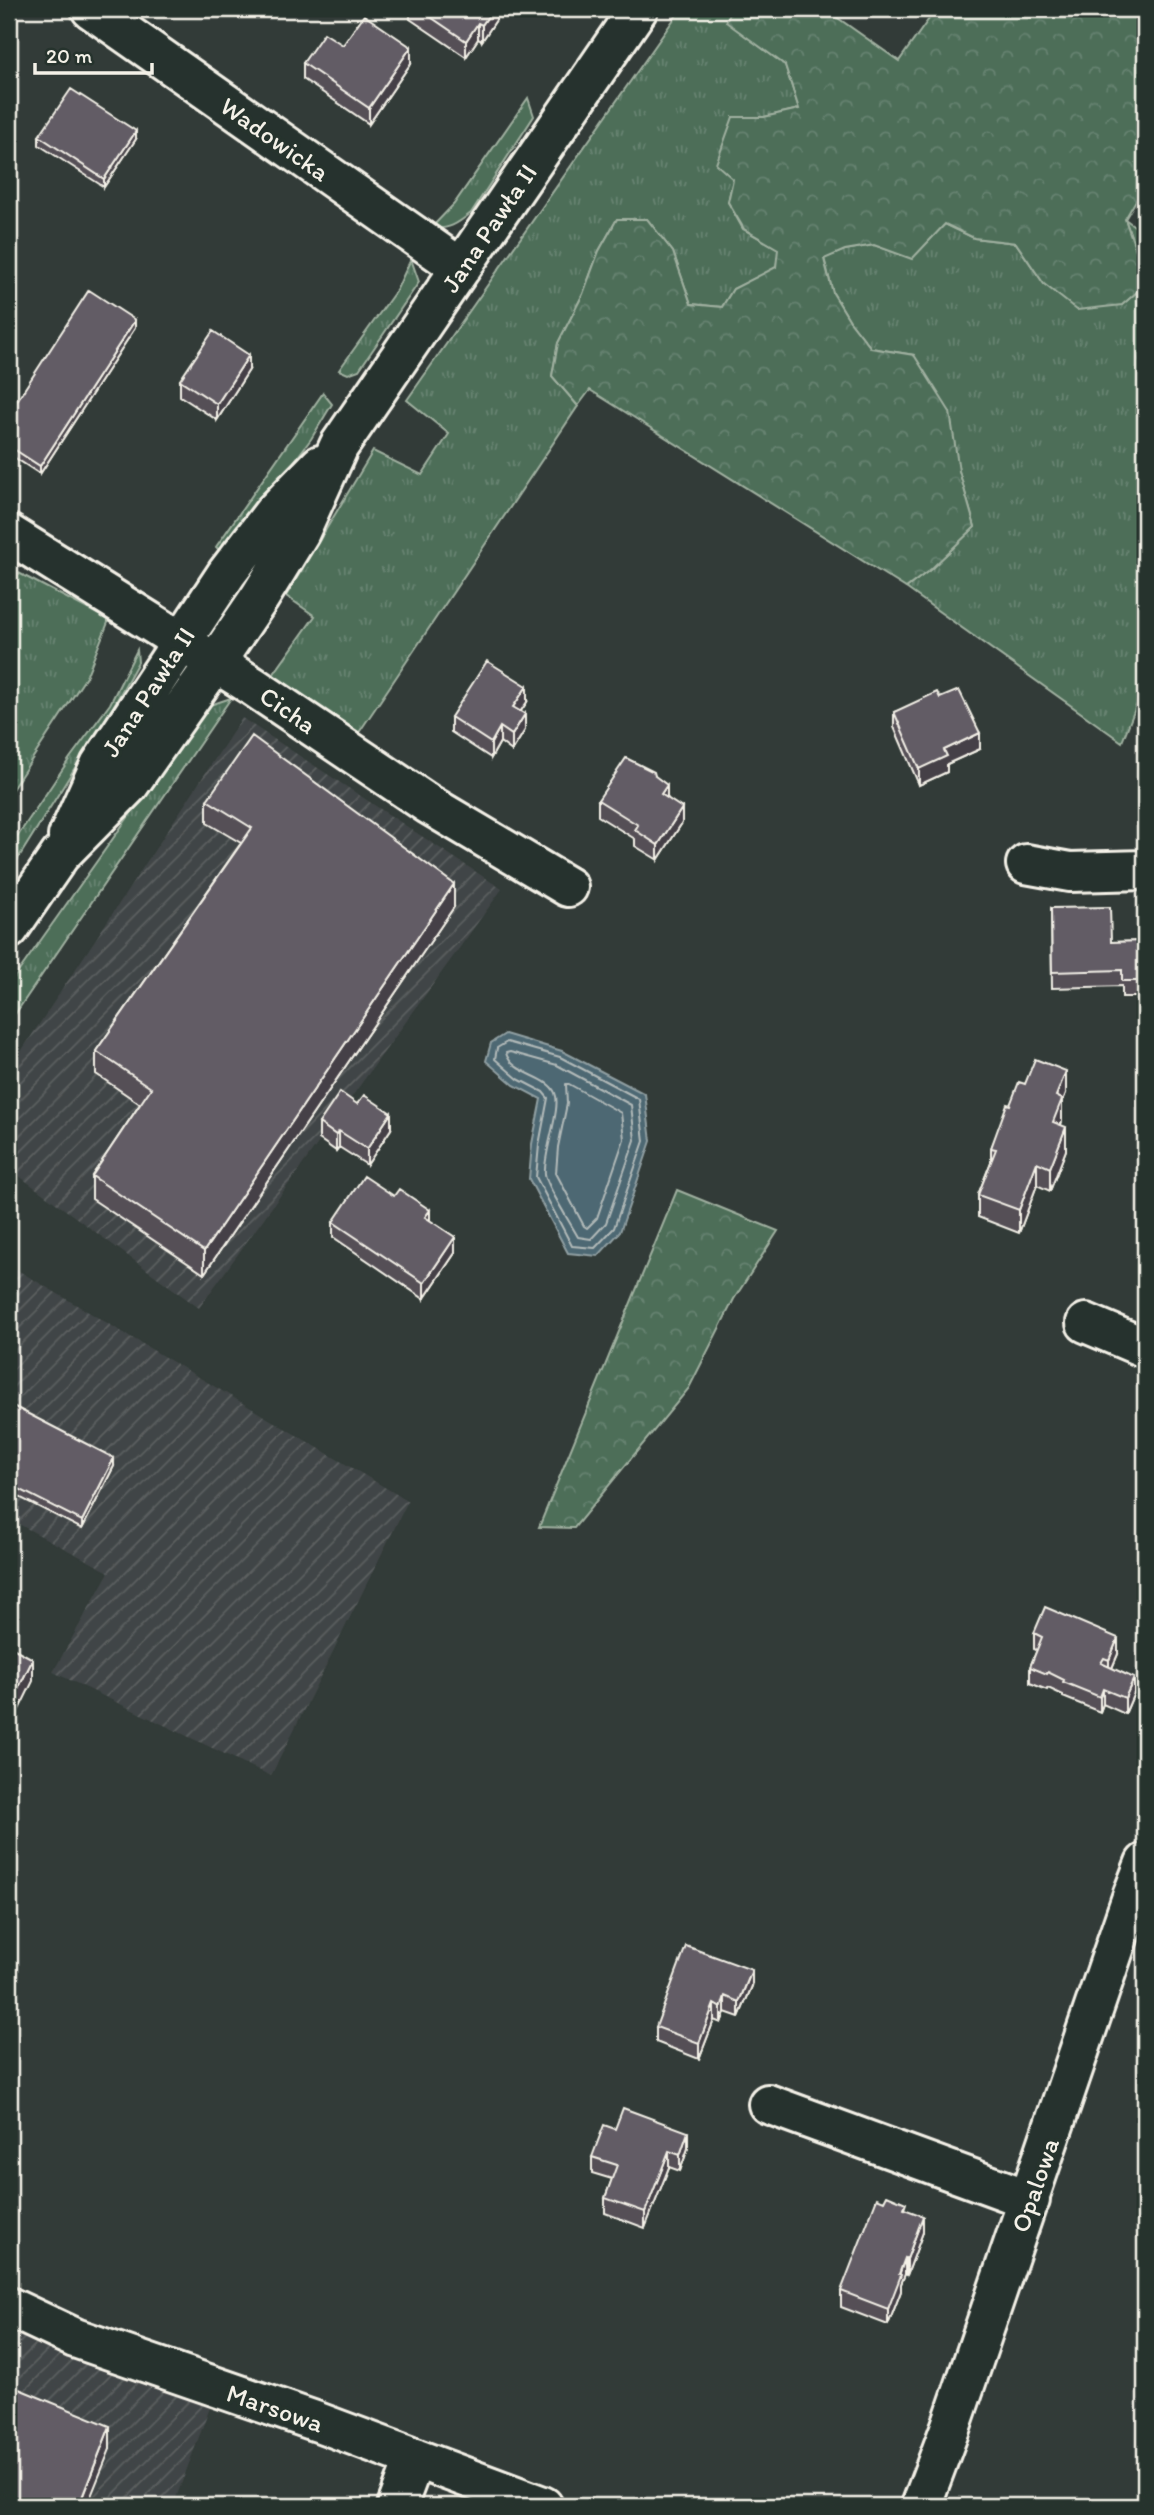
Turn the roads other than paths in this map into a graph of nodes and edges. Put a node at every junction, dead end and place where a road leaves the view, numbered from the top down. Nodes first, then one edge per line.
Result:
1 (91, 9) edge
2 (638, 9) edge
3 (461, 268) junction
4 (339, 446) junction
5 (9, 534) edge
6 (180, 642) junction
7 (215, 663) junction
8 (60, 855) junction
9 (1026, 864) dead end
10 (1145, 870) edge
11 (568, 887) dead end
12 (9, 929) edge
13 (1086, 1323) dead end
14 (1145, 1348) edge
15 (1145, 1863) edge
16 (768, 2104) dead end
17 (1030, 2200) junction
18 (9, 2307) edge
19 (415, 2458) junction
20 (397, 2506) edge
21 (543, 2506) edge
22 (921, 2506) edge

1 - 3 street, Wadowicka
2 - 3 street, Jana Pawła II
3 - 4 street, Jana Pawła II
4 - 6 street, Jana Pawła II
4 - 7 street, Jana Pawła II
5 - 6 street, Cicha
6 - 7 street, Cicha
6 - 8 street, Jana Pawła II
7 - 8 street, Jana Pawła II
7 - 11 street, Cicha
8 - 12 street, Jana Pawła II
9 - 10 street
13 - 14 street
15 - 17 street, Opalowa
16 - 17 street
17 - 22 street, Opalowa
18 - 19 street, Marsowa
19 - 20 street
19 - 21 street, Marsowa

